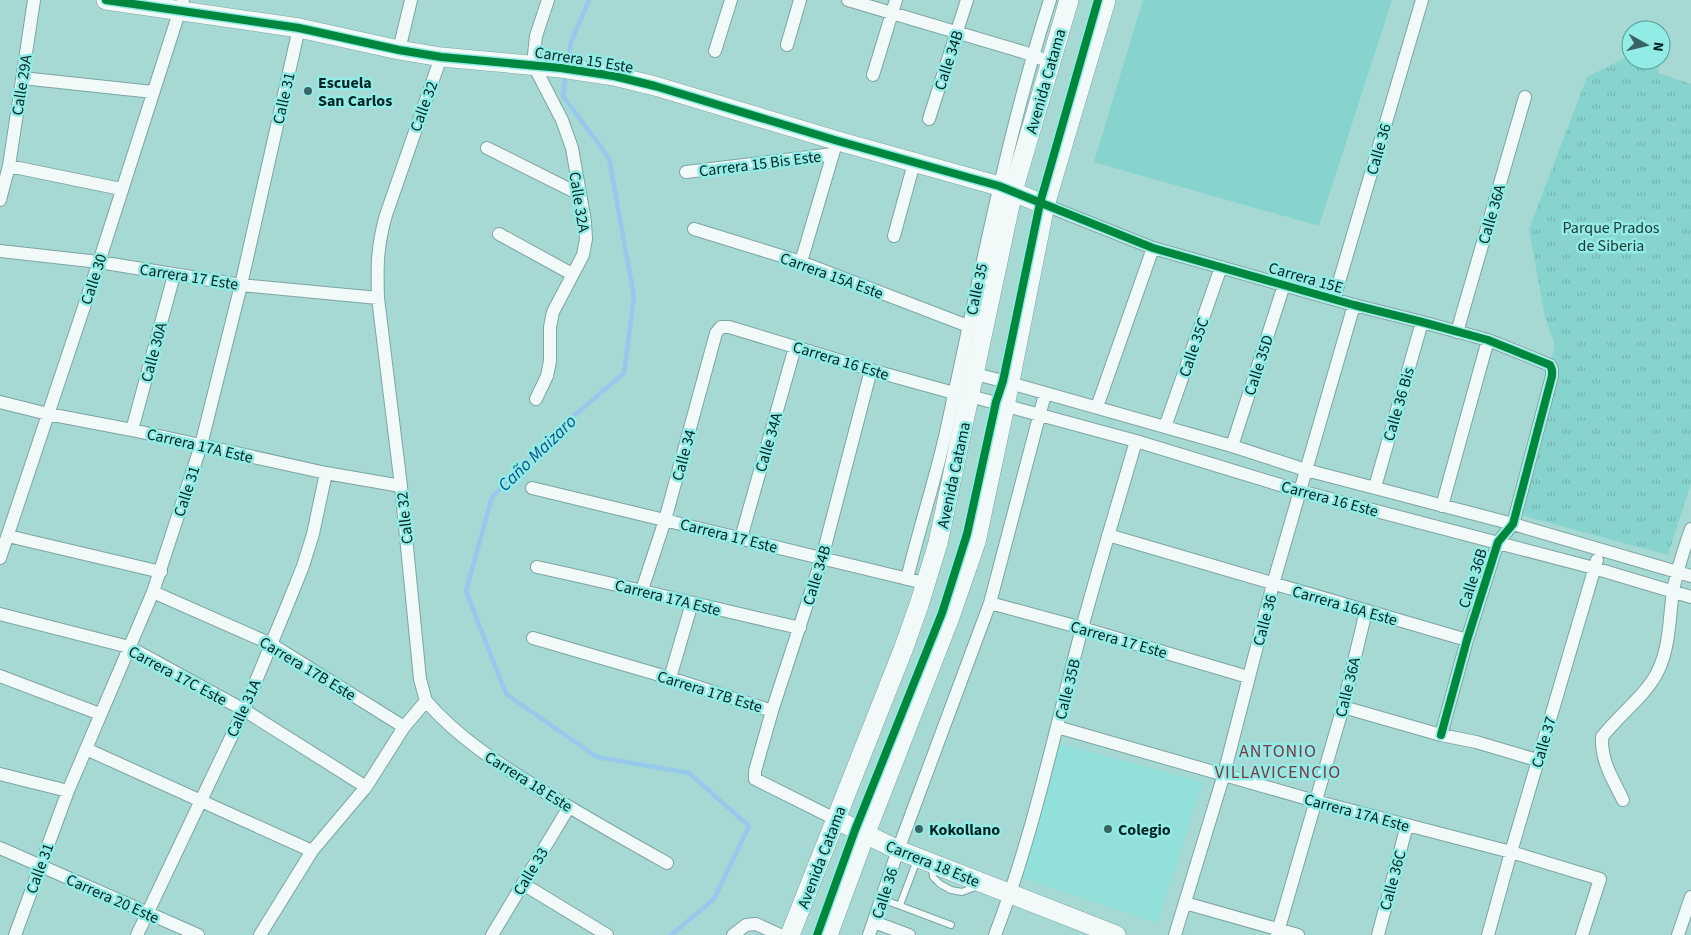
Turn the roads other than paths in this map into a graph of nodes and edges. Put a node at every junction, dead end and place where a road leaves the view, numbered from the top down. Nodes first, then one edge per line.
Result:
1 (34, 0) edge
2 (106, 0) edge
3 (412, 0) edge
4 (548, 0) edge
5 (731, 0) edge
6 (800, 0) edge
7 (848, 0) edge
8 (896, 0) edge
9 (967, 0) edge
10 (1050, 0) edge
11 (1069, 0) edge
12 (1106, 0) edge
13 (1422, 0) edge
14 (181, 6) edge
15 (892, 13) junction
16 (299, 28) junction
17 (957, 32) junction
18 (787, 46) dead end
19 (399, 50) junction
20 (715, 51) dead end
21 (1032, 55) junction
22 (441, 57) junction
23 (1050, 62) junction
24 (533, 64) junction
25 (873, 75) dead end
26 (22, 78) junction
27 (153, 92) junction
28 (1525, 97) dead end
29 (929, 119) dead end
30 (486, 148) dead end
31 (835, 148) junction
32 (914, 164) junction
33 (4, 165) edge
34 (686, 172) dead end
35 (122, 189) junction
36 (1006, 189) junction
37 (579, 194) junction
38 (0, 200) edge
39 (1045, 205) junction
40 (694, 229) dead end
41 (499, 234) dead end
42 (894, 236) dead end
43 (1153, 248) junction
44 (0, 251) edge
45 (99, 262) junction
46 (802, 262) junction
47 (1221, 267) junction
48 (572, 274) junction
49 (174, 275) junction
50 (241, 285) junction
51 (1284, 285) junction
52 (378, 298) junction
53 (1334, 299) junction
54 (1354, 305) junction
55 (1422, 322) junction
56 (968, 326) junction
57 (728, 327) joint
58 (1458, 332) junction
59 (1488, 340) junction
60 (795, 346) junction
61 (871, 370) junction
62 (975, 374) junction
63 (1552, 376) joint
64 (1010, 383) junction
65 (962, 394) junction
66 (1045, 394) junction
67 (536, 399) dead end
68 (0, 402) edge
69 (1005, 406) junction
70 (1097, 407) junction
71 (48, 414) junction
72 (1040, 416) junction
73 (1165, 427) junction
74 (132, 430) junction
75 (1136, 441) junction
76 (201, 445) junction
77 (1232, 446) junction
78 (1306, 470) junction
79 (326, 473) junction
80 (401, 486) junction
81 (1375, 487) junction
82 (532, 488) dead end
83 (1300, 491) junction
84 (1442, 506) junction
85 (665, 520) junction
86 (1513, 524) junction
87 (1691, 529) edge
88 (1108, 535) junction
89 (8, 536) junction
90 (741, 538) junction
91 (1498, 542) junction
92 (1600, 551) junction
93 (0, 558) edge
94 (822, 558) junction
95 (537, 567) dead end
96 (1594, 568) junction
97 (161, 572) junction
98 (1677, 572) junction
99 (1691, 576) edge
100 (916, 581) junction
101 (1273, 584) junction
102 (642, 590) junction
103 (153, 592) junction
104 (1673, 592) junction
105 (1691, 597) edge
106 (692, 603) junction
107 (990, 603) junction
108 (1366, 611) junction
109 (0, 614) edge
110 (800, 628) junction
111 (1082, 628) junction
112 (534, 638) dead end
113 (1467, 640) junction
114 (271, 644) junction
115 (129, 647) junction
116 (0, 676) edge
117 (1248, 677) junction
118 (670, 678) junction
119 (426, 701) junction
120 (1343, 707) junction
121 (244, 710) junction
122 (772, 711) junction
123 (100, 714) junction
124 (404, 727) junction
125 (1057, 727) junction
126 (1441, 735) junction
127 (86, 749) junction
128 (1538, 760) junction
129 (0, 774) edge
130 (1224, 774) junction
131 (755, 779) joint
132 (366, 787) junction
133 (68, 791) junction
134 (1623, 800) dead end
135 (1315, 801) junction
136 (200, 802) junction
137 (569, 807) junction
138 (835, 819) junction
139 (1407, 825) junction
140 (865, 835) junction
141 (898, 850) junction
142 (1, 851) edge
143 (312, 851) junction
144 (1510, 852) junction
145 (925, 861) junction
146 (666, 863) dead end
147 (40, 865) junction
148 (523, 884) junction
149 (1011, 893) junction
150 (1691, 897) edge
151 (882, 899) junction
152 (1185, 903) junction
153 (900, 905) junction
154 (147, 913) junction
155 (874, 922) junction
156 (951, 924) dead end
157 (1079, 928) edge
158 (1278, 932) edge
159 (15, 935) edge
160 (137, 935) edge
161 (198, 935) edge
162 (260, 935) edge
163 (492, 935) edge
164 (607, 935) edge
165 (733, 935) edge
166 (780, 935) edge
167 (790, 935) edge
168 (828, 935) edge
169 (869, 935) edge
170 (909, 935) edge
171 (995, 935) edge
172 (1116, 935) edge
173 (1176, 935) edge
174 (1298, 935) edge
175 (1378, 935) edge
176 (1488, 935) edge
177 (1582, 935) edge
178 (1678, 935) edge

1 - 26 street, Calle 29A
2 - 14 main road, Carrera 15 Este
3 - 19 street
4 - 24 street
5 - 20 street
6 - 18 street
7 - 15 street
8 - 15 street
9 - 17 street, Calle 34B
10 - 21 street, Calle 35
11 - 23 main road, Avenida Catama
12 - 39 main road, Avenida Catama
13 - 53 street, Calle 36
14 - 16 main road, Carrera 15 Este
14 - 27 street, Calle 30
15 - 17 street
15 - 25 street
16 - 19 main road, Carrera 15 Este
16 - 50 street, Calle 31
17 - 21 street
17 - 29 street, Calle 34B
19 - 22 main road, Carrera 15 Este
21 - 23 street
21 - 36 street, Calle 35
22 - 24 main road, Carrera 15 Este
22 - 52 street, Calle 32
23 - 36 main road, Avenida Catama
24 - 31 main road, Carrera 15 Este
24 - 37 street, Calle 32A
26 - 27 street
26 - 33 street, Calle 29A
27 - 35 street, Calle 30
28 - 58 street, Calle 36A
30 - 37 street
31 - 32 main road, Carrera 15 Este
31 - 34 street, Carrera 15 Bis Este
31 - 46 street
32 - 36 main road, Carrera 15 Este
32 - 42 street
33 - 35 street
33 - 38 street, Calle 29A
35 - 45 street, Calle 30
36 - 39 main road, Carrera 15 Este
36 - 56 street, Calle 35
36 - 62 main road, Avenida Catama
37 - 48 street, Calle 32A
39 - 43 street, Carrera 15E
39 - 64 main road, Avenida Catama
40 - 46 street, Carrera 15A Este
41 - 48 street
43 - 47 street, Carrera 15E
43 - 70 street
44 - 45 street, Carrera 17 Este
45 - 49 street, Carrera 17 Este
45 - 71 street, Calle 30
46 - 56 street, Carrera 15A Este
47 - 51 street, Carrera 15E
47 - 73 street, Calle 35C
48 - 67 street, Calle 32A
49 - 50 street, Carrera 17 Este
49 - 74 street, Calle 30A
50 - 52 street, Carrera 17 Este
50 - 76 street, Calle 31
51 - 53 street, Carrera 15E
51 - 77 street, Calle 35D
52 - 80 street, Calle 32
53 - 54 street, Carrera 15E
54 - 55 street, Carrera 15E
54 - 78 street, Calle 36
55 - 58 street, Carrera 15E
55 - 81 street, Calle 36 Bis
56 - 65 street, Calle 35
57 - 60 street, Carrera 16 Este
57 - 85 street, Calle 34
58 - 59 street, Carrera 15E
59 - 63 street, Carrera 15E
59 - 84 street
60 - 61 street, Carrera 16 Este
60 - 90 street, Calle 34A
61 - 65 street, Carrera 16 Este
61 - 94 street, Calle 34B
62 - 64 street, Carrera 16 Este
62 - 65 main road, Avenida Catama
63 - 86 street, Calle 36B
64 - 66 street, Carrera 16 Este
64 - 69 main road, Avenida Catama
65 - 69 street, Carrera 16 Este
65 - 100 main road, Avenida Catama
66 - 70 street, Carrera 16 Este
66 - 72 street, Calle 36
68 - 71 street, Carrera 17A Este
69 - 72 street, Carrera 16 Este
69 - 140 main road, Avenida Catama
70 - 73 street, Carrera 16 Este
71 - 74 street, Carrera 17A Este
71 - 89 street, Calle 30
72 - 75 street, Carrera 16 Este
72 - 107 street, Calle 36
73 - 77 street, Carrera 16 Este
74 - 76 street, Carrera 17A Este
75 - 83 street, Carrera 16 Este
75 - 88 street, Calle 35B
76 - 79 street, Carrera 17A Este
76 - 97 street, Calle 31
77 - 78 street, Carrera 16 Este
78 - 81 street, Carrera 16 Este
78 - 83 street, Calle 36
79 - 80 street, Carrera 17A Este
79 - 114 street, Calle 31A
80 - 119 street, Calle 32
81 - 84 street, Carrera 16 Este
82 - 85 street, Carrera 17 Este
83 - 91 street, Carrera 16 Este
83 - 101 street, Calle 36
84 - 86 street, Carrera 16 Este
85 - 90 street, Carrera 17 Este
85 - 102 street, Calle 34
86 - 91 street, Calle 36B
86 - 92 street, Carrera 16 Este
87 - 98 street
88 - 101 street, Carrera 16A Este
88 - 111 street, Calle 35B
89 - 93 street, Calle 30
89 - 97 street
90 - 94 street, Carrera 17 Este
91 - 96 street, Carrera 16 Este
91 - 113 street, Calle 36B
92 - 96 street, Calle 37
92 - 98 street, Carrera 16 Este
94 - 100 street, Carrera 17 Este
94 - 110 street, Calle 34B
95 - 102 street, Carrera 17A Este
96 - 104 street, Carrera 16 Este
96 - 128 street, Calle 37
97 - 103 street, Calle 31
98 - 99 street, Carrera 16 Este
98 - 104 street
100 - 138 main road, Avenida Catama
101 - 108 street, Carrera 16A Este
101 - 117 street, Calle 36
102 - 106 street, Carrera 17A Este
103 - 114 street, Carrera 17B Este
103 - 115 street, Calle 31
104 - 105 street, Carrera 16 Este
104 - 134 street
106 - 110 street, Carrera 17A Este
106 - 118 street
107 - 111 street, Carrera 17 Este
107 - 141 street, Calle 36
108 - 113 street, Carrera 16A Este
108 - 120 street, Calle 36A
109 - 115 street, Carrera 17C Este
110 - 122 street, Calle 34B
111 - 117 street, Carrera 17 Este
111 - 125 street, Calle 35B
112 - 118 street, Carrera 17B Este
113 - 126 street, Calle 36B
114 - 121 street, Calle 31A
114 - 124 street, Carrera 17B Este
115 - 121 street, Carrera 17C Este
115 - 123 street, Calle 31
116 - 123 street
117 - 130 street, Calle 36
118 - 122 street, Carrera 17B Este
119 - 124 street
119 - 137 street, Carrera 18 Este
120 - 126 street
120 - 135 street, Calle 36A
121 - 132 street, Carrera 17C Este
121 - 136 street, Calle 31A
122 - 131 street, Calle 34B
123 - 127 street, Calle 31
124 - 132 street
125 - 130 street, Carrera 17A Este
125 - 149 street, Calle 35B
126 - 128 street
127 - 133 street, Calle 31
127 - 136 street
128 - 144 street, Calle 37
129 - 133 street
130 - 135 street, Carrera 17A Este
130 - 152 street, Calle 36
131 - 138 street, Carrera 18 Este
132 - 143 street
133 - 147 street, Calle 31
135 - 139 street, Carrera 17A Este
135 - 158 street, Calle 36A
136 - 143 street
136 - 154 street, Calle 31A
137 - 146 street, Carrera 18 Este
137 - 148 street, Calle 33
138 - 140 main road, Carrera 18 Este
138 - 167 main road, Avenida Catama
139 - 144 street, Carrera 17A Este
139 - 175 street, Calle 36C
140 - 141 main road, Carrera 18 Este
140 - 168 main road, Avenida Catama
141 - 145 main road, Carrera 18 Este
141 - 151 street, Calle 36
142 - 147 street, Carrera 20 Este
143 - 162 street
144 - 176 street, Calle 37
144 - 177 street, Carrera 17A Este
145 - 149 main road, Carrera 18 Este
145 - 153 lane
147 - 154 street, Carrera 20 Este
147 - 159 street, Calle 31
148 - 163 street, Calle 33
148 - 164 street
149 - 157 main road, Carrera 18 Este
149 - 171 street, Calle 35B
150 - 178 street
151 - 153 lane
151 - 155 street, Calle 36
152 - 158 street
152 - 173 street, Calle 36
153 - 156 lane
154 - 160 street, Calle 31A
154 - 161 street, Carrera 20 Este
155 - 169 street, Calle 36
155 - 170 street
157 - 172 main road, Carrera 18 Este
158 - 174 street
165 - 166 street

